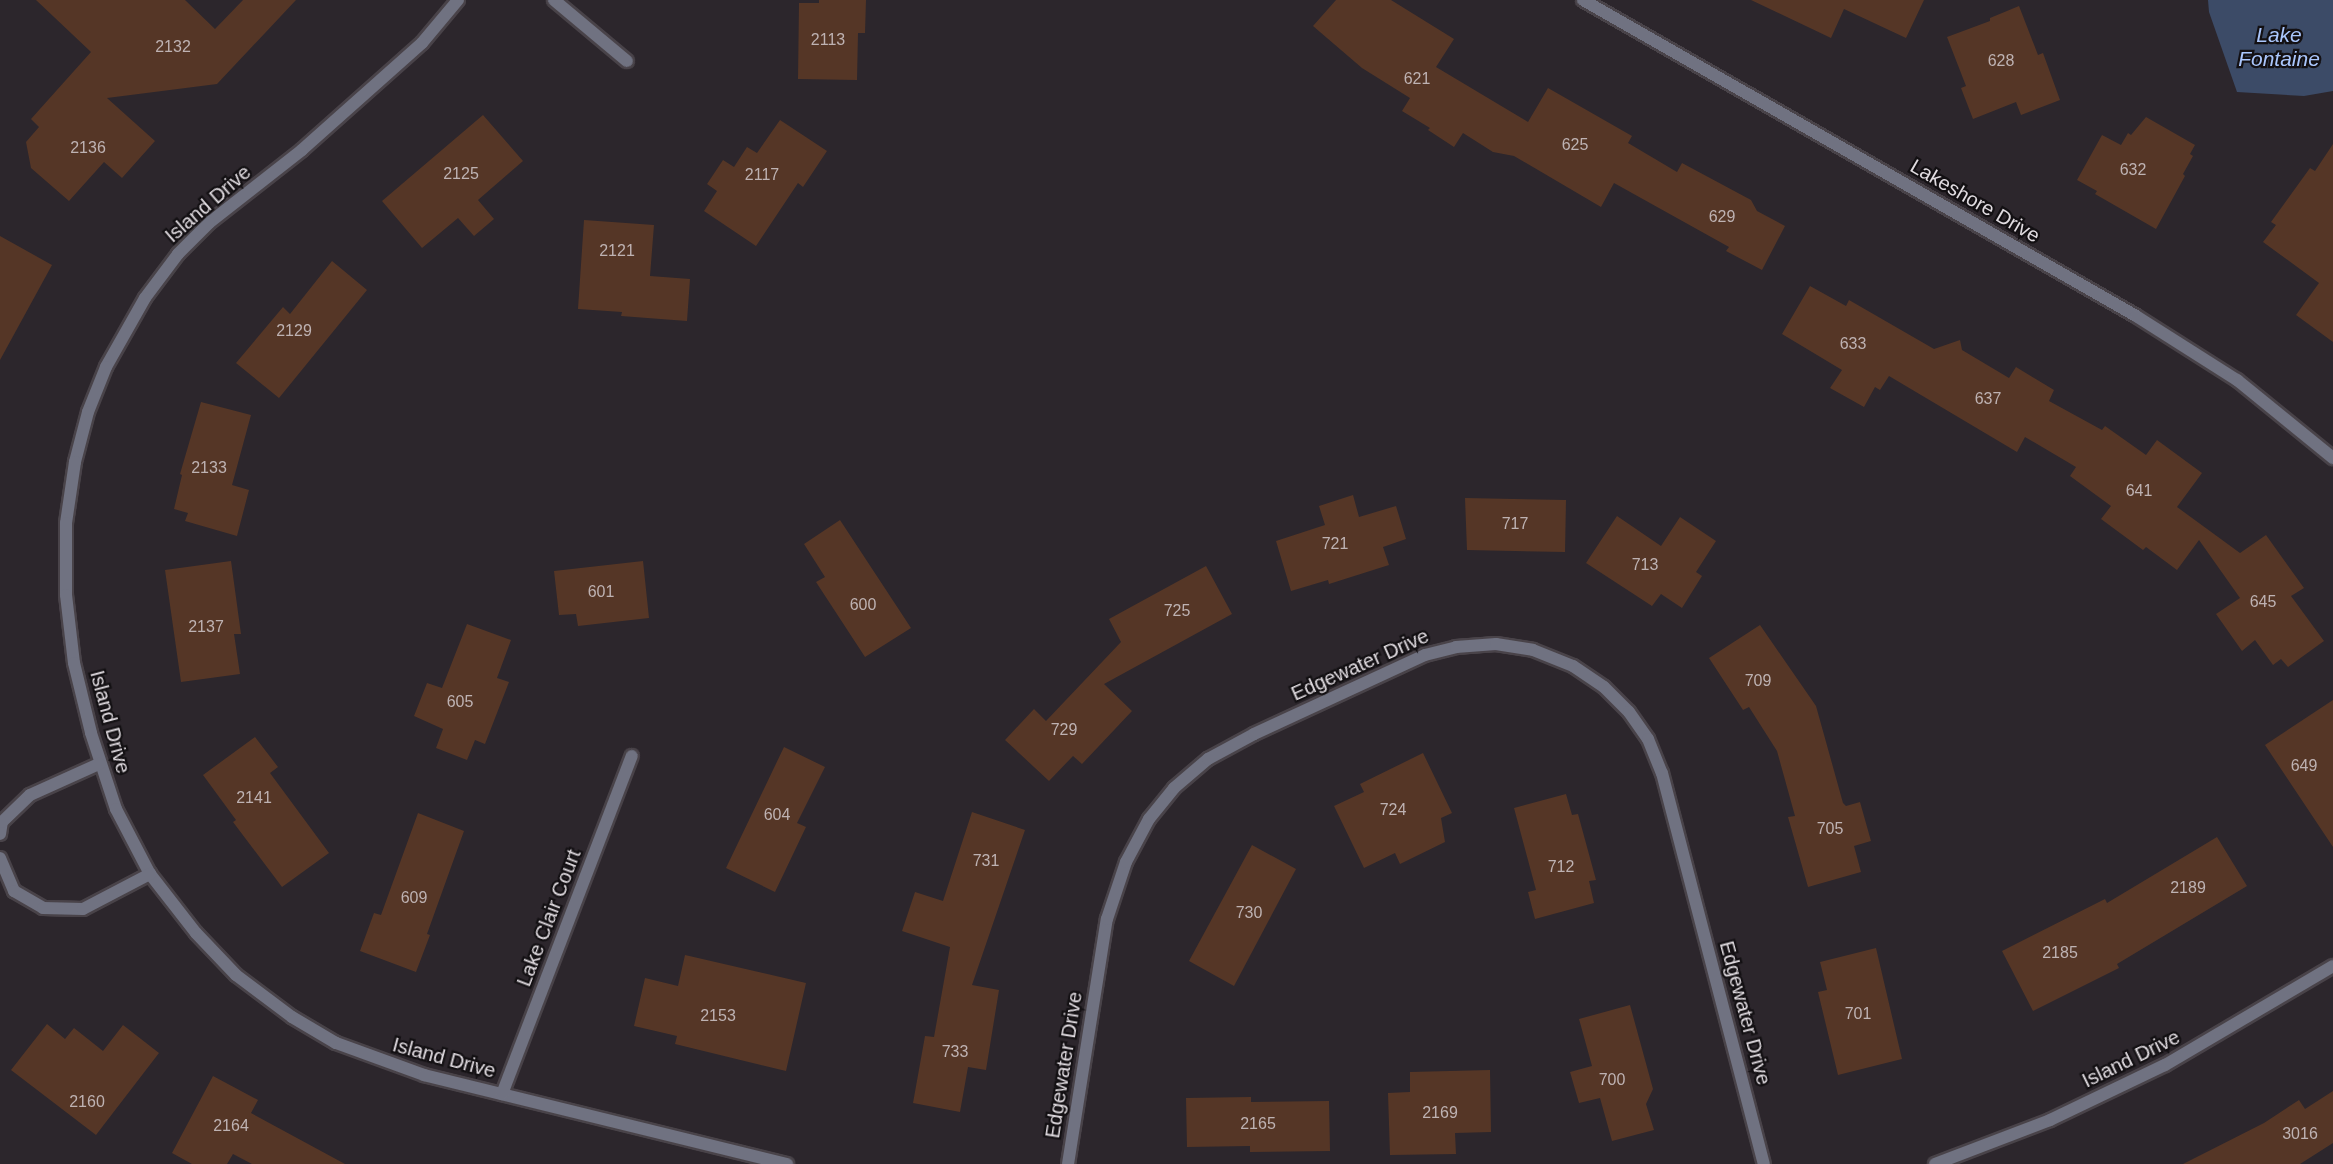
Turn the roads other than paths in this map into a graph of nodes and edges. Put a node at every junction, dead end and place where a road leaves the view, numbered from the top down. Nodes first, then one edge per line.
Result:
1 (458, 0) edge
2 (554, 0) edge
3 (1583, 0) edge
4 (627, 61) dead end
5 (2333, 458) edge
6 (632, 756) dead end
7 (99, 764) junction
8 (0, 834) edge
9 (0, 858) edge
10 (150, 874) junction
11 (2333, 966) edge
12 (502, 1094) junction
13 (788, 1164) edge
14 (1068, 1164) edge
15 (1764, 1164) edge
16 (1935, 1164) edge

1 - 7 street, Island Drive
2 - 4 street
3 - 5 street, Lakeshore Drive
6 - 12 street, Lake Clair Court
7 - 8 street
7 - 10 street, Island Drive
9 - 10 street
10 - 12 street, Island Drive
11 - 16 street, Island Drive
12 - 13 street, Island Drive
14 - 15 street, Edgewater Drive

